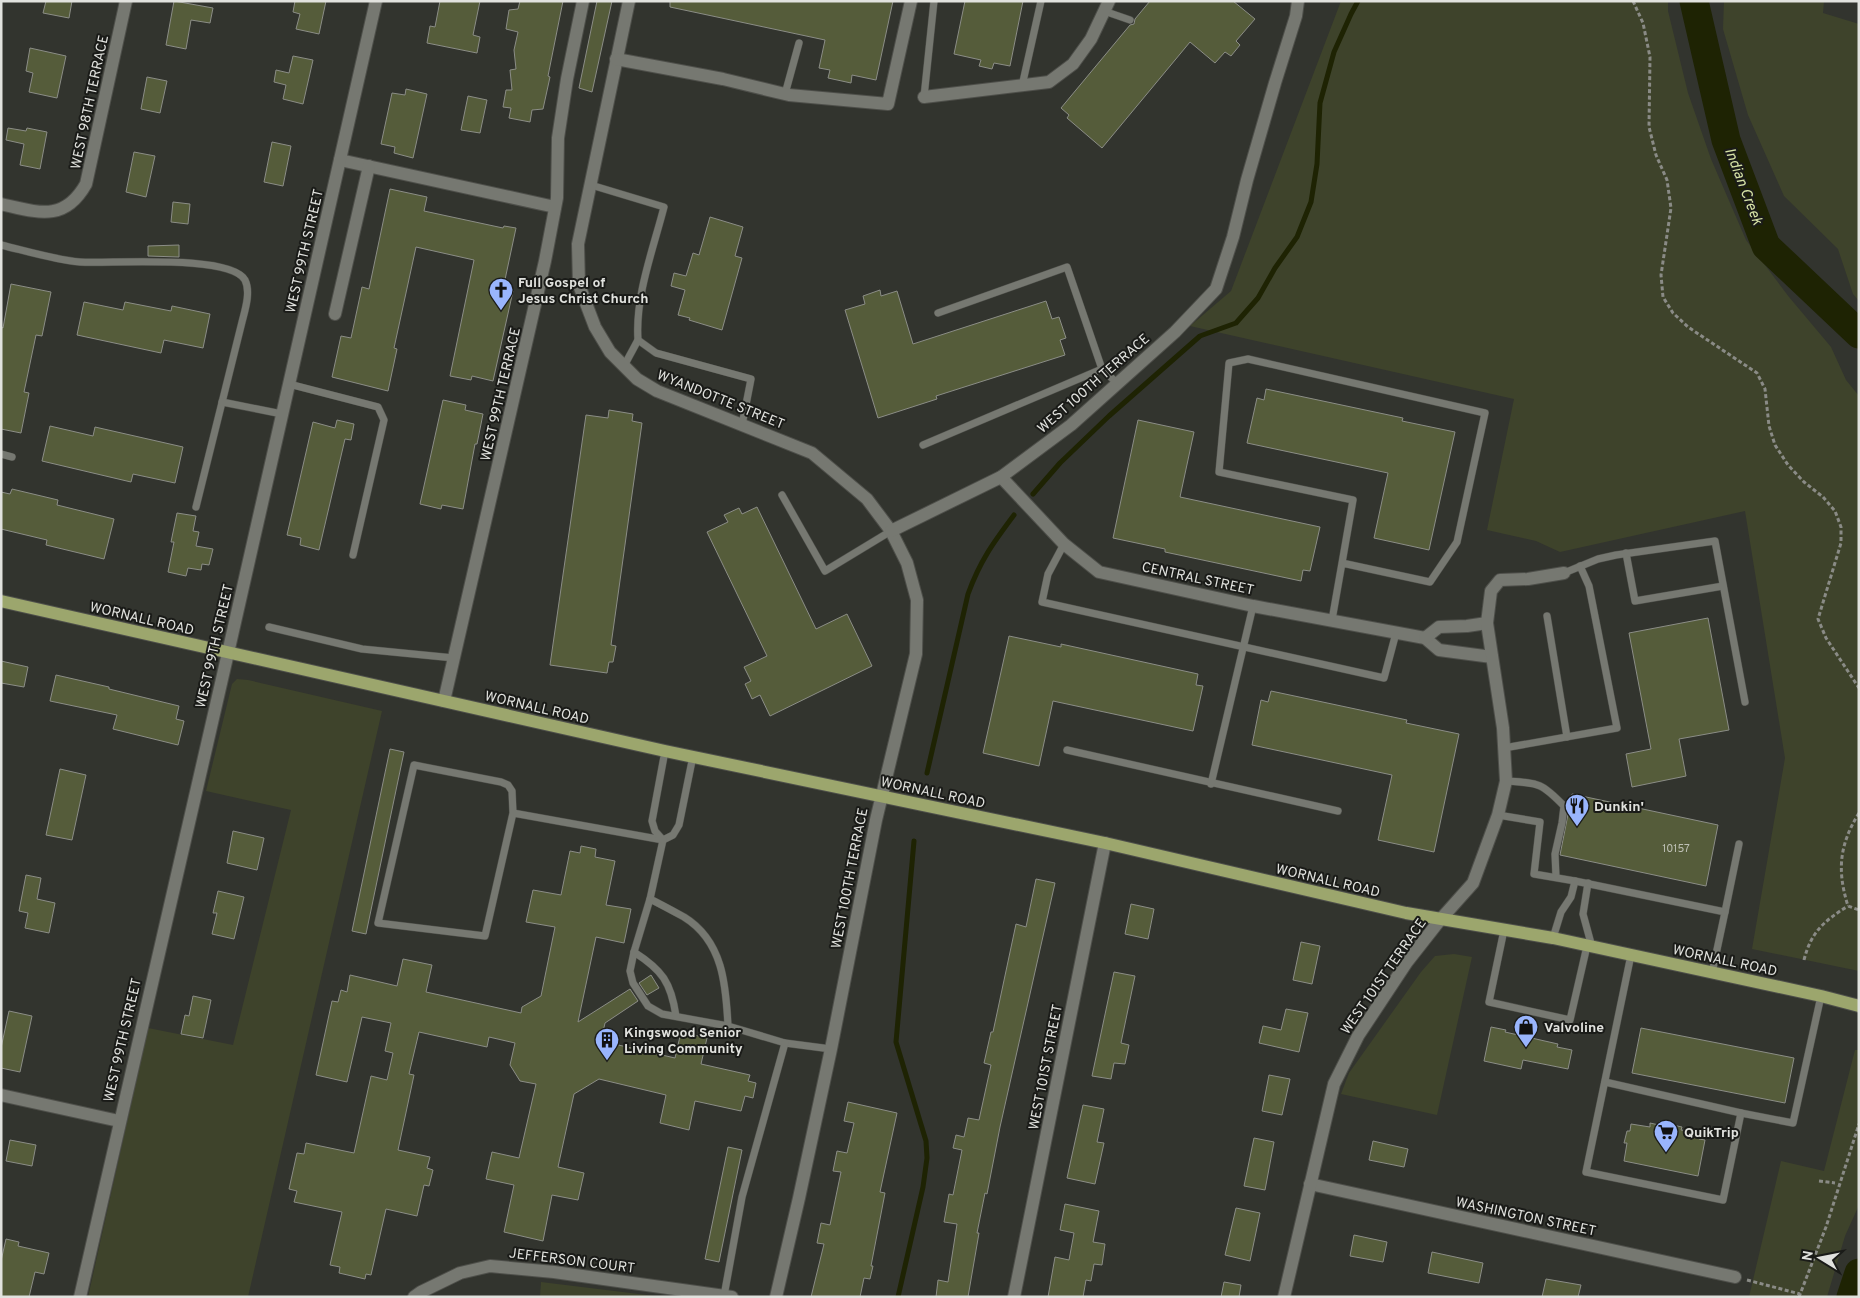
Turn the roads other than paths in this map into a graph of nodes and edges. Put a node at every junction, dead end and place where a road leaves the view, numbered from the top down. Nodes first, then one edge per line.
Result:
1 (126, 1) edge
2 (376, 1) edge
3 (583, 1) edge
4 (629, 1) edge
5 (910, 1) edge
6 (934, 1) edge
7 (1041, 1) edge
8 (1298, 1) edge
9 (1107, 6) edge
10 (1130, 20) dead end
11 (799, 42) dead end
12 (616, 59) junction
13 (1022, 86) junction
14 (785, 94) junction
15 (924, 97) joint
16 (340, 160) junction
17 (370, 166) junction
18 (591, 185) junction
19 (1, 204) edge
20 (555, 207) junction
21 (1, 245) edge
22 (938, 313) dead end
23 (335, 314) dead end
24 (638, 340) junction
25 (624, 366) junction
26 (1102, 369) junction
27 (1117, 383) junction
28 (289, 384) junction
29 (222, 402) junction
30 (282, 414) junction
31 (742, 425) junction
32 (923, 445) dead end
33 (1, 454) edge
34 (12, 457) dead end
35 (1001, 477) junction
36 (782, 495) dead end
37 (196, 507) dead end
38 (891, 531) junction
39 (1064, 544) junction
40 (1626, 554) junction
41 (353, 555) dead end
42 (1342, 563) junction
43 (1580, 566) junction
44 (1564, 573) joint
45 (1723, 586) junction
46 (1, 601) edge
47 (1253, 606) junction
48 (1547, 616) dead end
49 (1332, 620) junction
50 (1487, 623) junction
51 (269, 627) dead end
52 (1396, 633) junction
53 (1425, 638) junction
54 (1244, 647) junction
55 (228, 653) junction
56 (1492, 657) junction
57 (454, 658) junction
58 (444, 701) junction
59 (1745, 702) dead end
60 (1567, 737) junction
61 (1504, 748) junction
62 (1067, 750) dead end
63 (665, 751) junction
64 (693, 756) junction
65 (1506, 780) junction
66 (1211, 784) junction
67 (881, 796) junction
68 (1338, 812) dead end
69 (513, 813) junction
70 (1498, 815) junction
71 (663, 840) junction
72 (1105, 843) junction
73 (1739, 844) dead end
74 (1556, 877) junction
75 (1575, 881) junction
76 (1588, 884) junction
77 (650, 899) junction
78 (1725, 912) junction
79 (1440, 920) junction
80 (1504, 930) junction
81 (1553, 938) junction
82 (1590, 946) junction
83 (634, 952) junction
84 (1631, 955) junction
85 (1712, 973) junction
86 (1821, 996) junction
87 (1859, 1006) edge
88 (676, 1016) junction
89 (728, 1026) junction
90 (785, 1043) junction
91 (831, 1049) junction
92 (1605, 1082) junction
93 (1, 1095) edge
94 (1741, 1113) junction
95 (119, 1121) junction
96 (1310, 1184) junction
97 (1735, 1277) road end
98 (728, 1296) edge
99 (80, 1297) edge
100 (414, 1297) edge
101 (776, 1297) edge
102 (1014, 1297) edge
103 (1284, 1297) edge

1 - 19 street, WEST 98TH TERRACE
2 - 16 street, WEST 99TH STREET
3 - 20 street, WEST 99TH TERRACE
4 - 12 street, WYANDOTTE STREET
5 - 14 street
6 - 15 lane
7 - 13 lane
8 - 27 street, WEST 100TH TERRACE
9 - 10 lane
9 - 13 street
11 - 14 lane
12 - 14 street
12 - 18 street, WYANDOTTE STREET
13 - 15 street
16 - 17 street
16 - 28 street, WEST 99TH STREET
17 - 20 street
17 - 23 street
18 - 24 lane
18 - 25 street, WYANDOTTE STREET
20 - 57 street, WEST 99TH TERRACE
21 - 29 lane
22 - 26 lane
24 - 25 lane
24 - 31 lane
25 - 31 street, WYANDOTTE STREET
26 - 27 lane
26 - 32 lane
27 - 35 street, WEST 100TH TERRACE
28 - 30 street, WEST 99TH STREET
28 - 41 lane
29 - 30 lane
29 - 37 lane
30 - 55 street, WEST 99TH STREET
31 - 38 street, WYANDOTTE STREET
33 - 34 lane
35 - 38 street, WEST 100TH TERRACE
35 - 39 street, CENTRAL STREET
36 - 38 lane
38 - 67 street, WEST 100TH TERRACE
39 - 47 street, CENTRAL STREET
39 - 54 lane
40 - 43 lane
40 - 45 lane
40 - 45 lane
42 - 42 lane
42 - 49 lane
43 - 44 lane
43 - 60 lane
44 - 50 street, WEST 101ST TERRACE
45 - 59 lane
46 - 55 main road, WORNALL ROAD
47 - 49 street, CENTRAL STREET
47 - 54 lane
48 - 60 lane
49 - 52 street, CENTRAL STREET
50 - 53 street
50 - 56 street, WEST 101ST TERRACE
51 - 57 lane
52 - 53 street, CENTRAL STREET
52 - 54 lane
53 - 56 street, CENTRAL STREET
54 - 66 lane
55 - 58 main road, WORNALL ROAD
55 - 95 street, WEST 99TH STREET
56 - 61 street, WEST 101ST TERRACE
57 - 58 street, WEST 99TH TERRACE
58 - 63 main road, WORNALL ROAD
60 - 61 lane
61 - 65 street, WEST 101ST TERRACE
62 - 66 lane
63 - 64 main road, WORNALL ROAD
63 - 71 lane
64 - 67 main road, WORNALL ROAD
64 - 71 lane
65 - 70 street, WEST 101ST TERRACE
65 - 74 lane
66 - 68 lane
67 - 72 main road, WORNALL ROAD
67 - 91 street, WEST 100TH TERRACE
69 - 69 lane
69 - 71 lane
70 - 74 lane
70 - 79 street, WEST 101ST TERRACE
71 - 77 lane
72 - 79 main road, WORNALL ROAD
72 - 102 street, WEST 101ST STREET
73 - 78 lane
74 - 75 lane
75 - 76 lane
75 - 81 lane
76 - 78 lane
76 - 82 lane
77 - 83 lane
77 - 89 lane
78 - 85 lane
79 - 80 main road, WORNALL ROAD
79 - 96 street, WEST 101ST TERRACE
80 - 81 main road, WORNALL ROAD
80 - 82 lane
81 - 82 main road, WORNALL ROAD
82 - 84 main road, WORNALL ROAD
83 - 88 lane
83 - 88 lane
84 - 85 main road, WORNALL ROAD
84 - 92 lane
85 - 86 main road, WORNALL ROAD
86 - 87 main road, WORNALL ROAD
86 - 94 lane
88 - 89 lane
89 - 90 lane
90 - 91 lane
90 - 98 lane
91 - 101 street, WEST 100TH TERRACE
92 - 94 lane
92 - 94 lane
93 - 95 street
95 - 99 street, WEST 99TH STREET
96 - 97 street, WASHINGTON STREET
96 - 103 street, WEST 101ST TERRACE
98 - 100 street, JEFFERSON COURT

